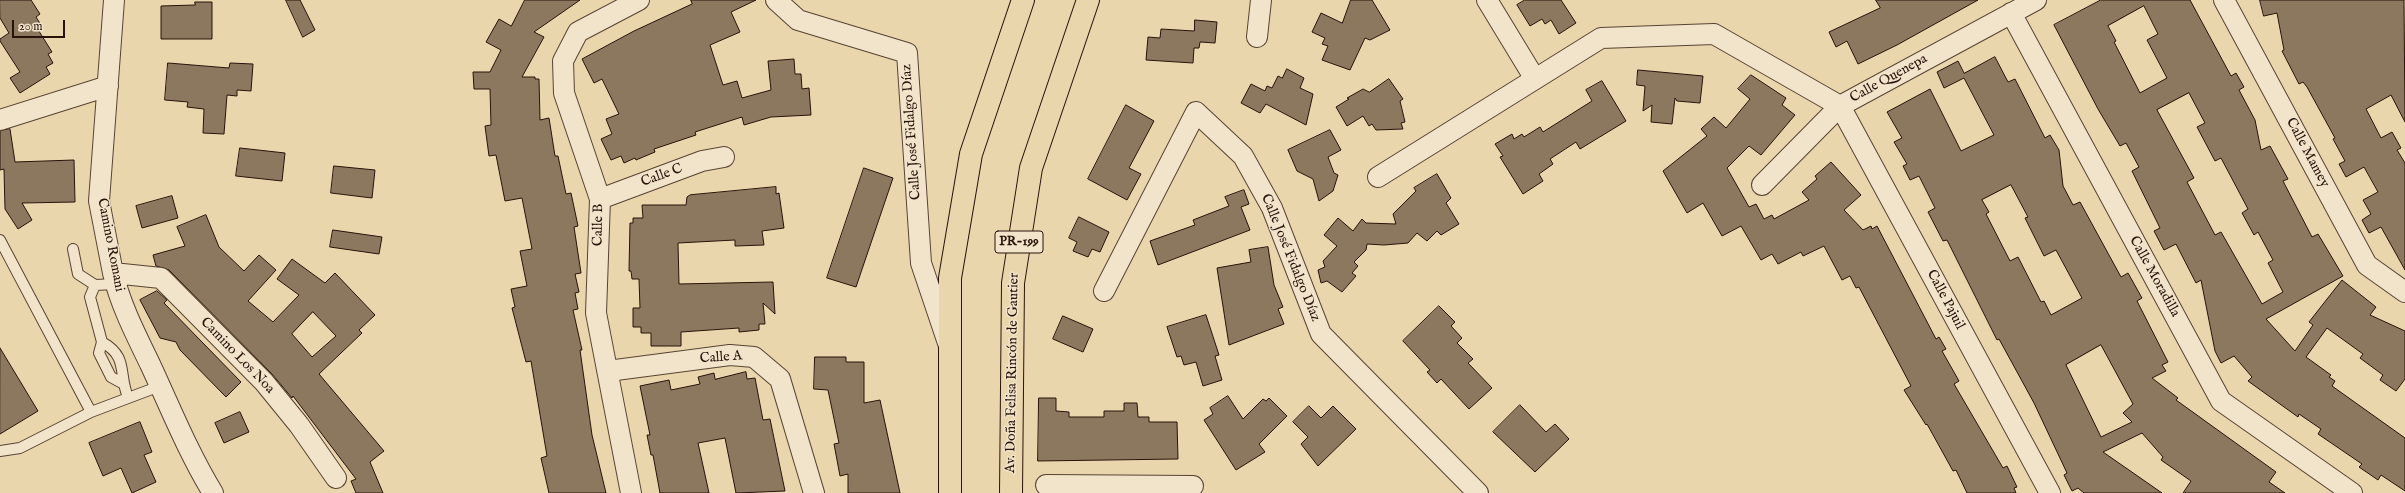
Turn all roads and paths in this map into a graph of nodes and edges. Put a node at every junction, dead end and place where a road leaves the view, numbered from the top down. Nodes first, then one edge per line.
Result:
1 (114, 0) edge
2 (639, 0) edge
3 (776, 0) edge
4 (1023, 0) edge
5 (1088, 0) edge
6 (1261, 0) edge
7 (1487, 0) edge
8 (2036, 0) edge
9 (2224, 0) edge
10 (2010, 13) junction
11 (1257, 37) dead end
12 (1535, 79) junction
13 (108, 86) junction
14 (1840, 106) junction
15 (0, 120) edge
16 (724, 157) dead end
17 (1378, 177) dead end
18 (1762, 185) dead end
19 (600, 199) junction
20 (0, 240) edge
21 (73, 250) dead end
22 (114, 278) junction
23 (95, 285) junction
24 (1104, 291) dead end
25 (2405, 292) edge
26 (102, 342) junction
27 (950, 348) junction
28 (608, 371) junction
29 (122, 383) junction
30 (160, 386) junction
31 (128, 397) junction
32 (91, 412) junction
33 (0, 451) edge
34 (336, 478) dead end
35 (1046, 485) dead end
36 (1194, 486) dead end
37 (1105, 489) edge
38 (213, 493) edge
39 (631, 493) edge
40 (814, 493) edge
41 (950, 493) edge
42 (1011, 493) edge
43 (1478, 493) edge
44 (2050, 493) edge
45 (2352, 493) edge

1 - 13 street, Camino Romani
2 - 19 street, Calle B
3 - 27 street, Calle José Fidalgo Díaz
4 - 27 main road
5 - 42 main road, Av. Doña Felisa Rincón de Gautier / PR-199
6 - 11 street
7 - 12 street
8 - 10 street, Calle Quenepa
9 - 25 street, Calle Mamey
10 - 14 street, Calle Quenepa
10 - 45 street, Calle Moradilla
12 - 14 street
12 - 17 street
13 - 15 street
13 - 22 street, Camino Romani
14 - 18 street, Calle Quenepa
14 - 44 street, Calle Pajuil
16 - 19 street, Calle C
19 - 28 street, Calle B
20 - 32 lane
21 - 23 lane
22 - 23 lane
22 - 30 street, Camino Romani
22 - 34 street, Camino Los Noa
23 - 26 lane
24 - 43 street, Calle José Fidalgo Díaz
26 - 29 lane
26 - 29 lane
27 - 41 main road
28 - 39 street, Calle B
28 - 40 street, Calle A
29 - 31 lane
30 - 31 lane
30 - 38 street, Camino Romani
31 - 32 lane
32 - 33 lane
35 - 37 street
36 - 37 street

